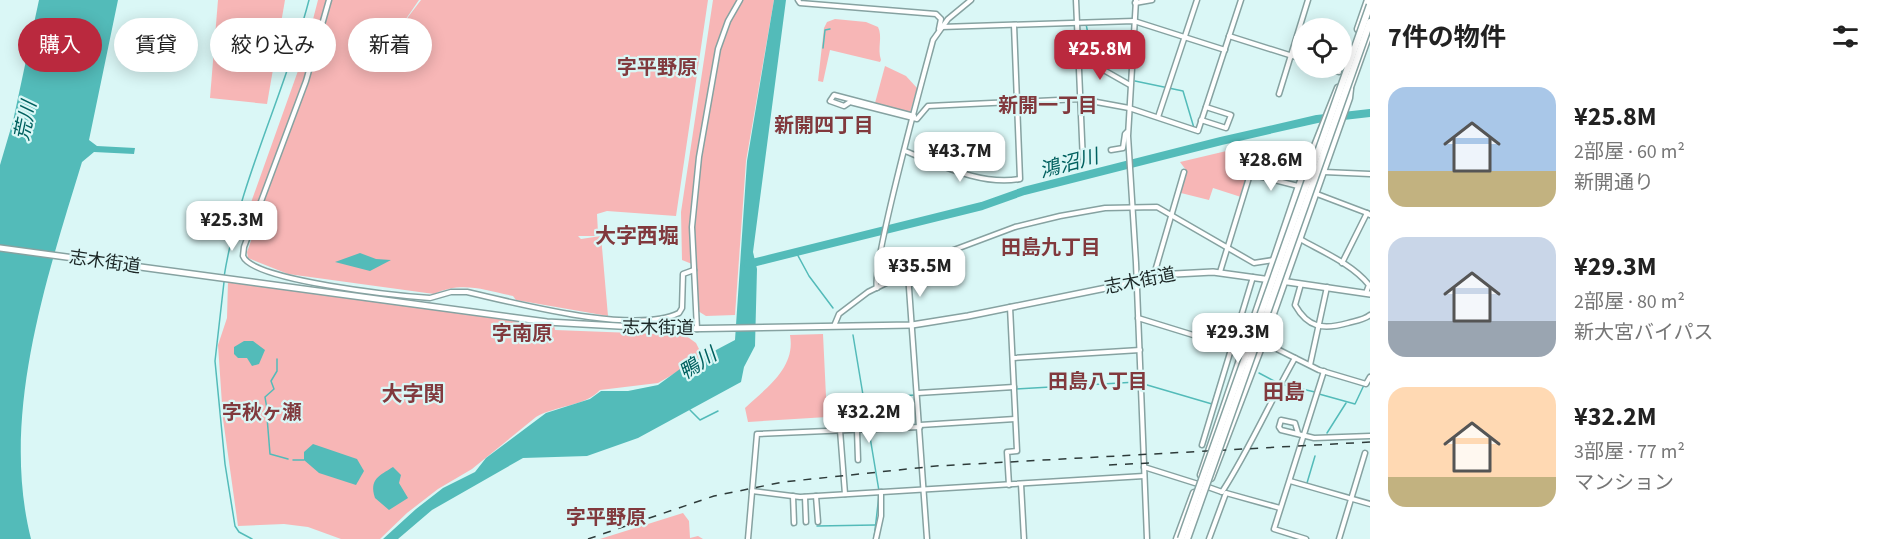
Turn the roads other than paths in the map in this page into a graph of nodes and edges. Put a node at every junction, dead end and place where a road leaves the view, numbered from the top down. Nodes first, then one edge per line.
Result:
1 (328, 0) edge
2 (740, 0) edge
3 (798, 0) edge
4 (971, 0) edge
5 (1076, 0) edge
6 (1152, 0) edge
7 (1197, 0) edge
8 (1241, 0) edge
9 (1308, 0) edge
10 (1368, 0) edge
11 (1136, 2) edge
12 (1370, 5) edge
13 (1134, 21) junction
14 (1370, 22) edge
15 (1077, 23) junction
16 (1014, 25) junction
17 (940, 28) junction
18 (1370, 31) edge
19 (1229, 36) junction
20 (1185, 37) junction
21 (1225, 50) junction
22 (1078, 56) junction
23 (1291, 56) junction
24 (1130, 85) junction
25 (1279, 94) dead end
26 (1080, 99) junction
27 (1017, 102) junction
28 (1206, 107) junction
29 (1129, 108) junction
30 (914, 117) junction
31 (1158, 117) junction
32 (1201, 120) junction
33 (1339, 123) junction
34 (1324, 124) junction
35 (1128, 132) junction
36 (1259, 145) dead end
37 (1111, 150) dead end
38 (905, 151) junction
39 (1083, 162) dead end
40 (1184, 172) dead end
41 (1324, 172) junction
42 (1250, 174) junction
43 (1370, 174) edge
44 (1299, 186) junction
45 (1317, 194) junction
46 (1132, 206) junction
47 (1172, 214) junction
48 (1368, 214) edge
49 (1299, 239) junction
50 (0, 248) edge
51 (1228, 248) junction
52 (1275, 262) junction
53 (1342, 263) junction
54 (1285, 267) dead end
55 (694, 270) junction
56 (1220, 272) junction
57 (908, 274) junction
58 (1253, 277) junction
59 (1153, 278) junction
60 (1266, 279) junction
61 (1137, 281) junction
62 (1284, 282) junction
63 (1301, 284) junction
64 (1327, 287) junction
65 (877, 288) junction
66 (1267, 292) dead end
67 (1276, 294) dead end
68 (1368, 294) edge
69 (1010, 307) junction
70 (1370, 315) edge
71 (1138, 318) junction
72 (912, 325) junction
73 (834, 327) junction
74 (1319, 327) junction
75 (697, 328) junction
76 (1263, 342) junction
77 (1232, 347) junction
78 (1140, 350) junction
79 (1012, 358) junction
80 (1295, 358) junction
81 (1310, 365) junction
82 (1324, 371) junction
83 (1370, 377) edge
84 (1014, 389) junction
85 (918, 394) junction
86 (1016, 419) junction
87 (920, 426) junction
88 (840, 430) junction
89 (857, 430) junction
90 (1298, 433) junction
91 (1304, 435) junction
92 (1370, 436) edge
93 (1202, 445) dead end
94 (1365, 453) dead end
95 (858, 460) dead end
96 (1144, 467) junction
97 (1202, 471) junction
98 (1212, 475) junction
99 (1144, 477) junction
100 (1290, 481) junction
101 (1021, 484) junction
102 (1197, 484) junction
103 (1009, 485) junction
104 (1208, 487) junction
105 (923, 490) junction
106 (752, 492) junction
107 (881, 492) junction
108 (1224, 493) junction
109 (845, 494) junction
110 (793, 496) junction
111 (805, 496) junction
112 (816, 496) junction
113 (1351, 498) junction
114 (1370, 504) edge
115 (1281, 508) junction
116 (806, 522) dead end
117 (818, 522) dead end
118 (794, 523) dead end
119 (748, 539) edge
120 (876, 539) edge
121 (927, 539) edge
122 (1024, 539) edge
123 (1147, 539) edge
124 (1179, 539) edge
125 (1189, 539) edge
126 (1209, 539) edge
127 (1306, 539) edge
128 (1339, 539) edge

1 - 55 street
2 - 55 street
3 - 17 street
4 - 17 street
5 - 15 street
6 - 11 street
7 - 20 street
8 - 19 street
9 - 23 street
10 - 34 highway
11 - 13 street
12 - 124 highway, bridge
13 - 15 street
13 - 20 street
13 - 24 street
14 - 125 highway, bridge
15 - 16 street
15 - 22 street
16 - 17 street
16 - 27 street
17 - 30 street
18 - 33 highway, bridge
19 - 21 street
19 - 23 street
20 - 21 street
20 - 31 street
21 - 28 street
22 - 24 street
22 - 26 street
23 - 25 street
24 - 29 street
26 - 27 street
26 - 29 street
26 - 39 street
27 - 30 street
27 - 38 street
28 - 32 street
28 - 32 street
29 - 31 street
29 - 35 street
30 - 30 street
30 - 38 street
31 - 32 street
33 - 41 highway
33 - 54 highway
34 - 44 highway
34 - 52 highway
35 - 37 street
35 - 46 street
36 - 42 street
38 - 65 street
40 - 47 street
41 - 43 street
41 - 45 highway
42 - 44 street
42 - 51 street
44 - 52 highway
45 - 48 street
45 - 49 highway
46 - 47 street
46 - 57 street
46 - 61 street
47 - 51 street
47 - 59 street
48 - 53 street
49 - 53 street
49 - 62 highway
50 - 75 main road, 志木街道
51 - 52 street
51 - 56 street
52 - 60 highway
53 - 68 street
55 - 75 street
56 - 58 main road, 志木街道
56 - 59 main road, 志木街道
57 - 65 street
57 - 72 street
58 - 60 main road, 志木街道
58 - 77 street
59 - 61 main road, 志木街道
60 - 62 main road, 志木街道
60 - 97 highway
61 - 69 main road, 志木街道
61 - 71 street
62 - 63 main road, 志木街道
62 - 76 highway
63 - 64 main road, 志木街道
63 - 74 street
64 - 68 main road, 志木街道
64 - 74 street
65 - 73 street
66 - 97 highway
67 - 98 highway
69 - 72 main road, 志木街道
69 - 79 street
70 - 74 street
71 - 77 street
71 - 78 street
72 - 73 main road, 志木街道
72 - 85 street
73 - 75 main road, 志木街道
74 - 81 street
76 - 80 street
76 - 98 highway
77 - 93 street
78 - 79 street
78 - 96 street
79 - 84 street
80 - 81 street
80 - 108 street
81 - 82 street
82 - 83 street
82 - 91 street
84 - 85 street
84 - 86 street
85 - 87 street
86 - 87 street
86 - 103 street
87 - 89 street
87 - 105 street
88 - 89 street
88 - 106 street
88 - 109 street
89 - 95 street
90 - 90 street
90 - 91 street
91 - 92 street
91 - 100 street
94 - 113 street
96 - 99 street
96 - 102 street
97 - 102 highway
98 - 104 highway
99 - 101 street
99 - 123 street
100 - 113 street
100 - 115 street
101 - 103 street
101 - 122 street
102 - 124 highway
103 - 105 street
104 - 108 street
104 - 125 highway
105 - 107 street
105 - 121 street
106 - 110 street
106 - 119 street
107 - 109 street
107 - 120 street
108 - 115 street
108 - 126 street
109 - 112 street
110 - 111 street
110 - 118 street
111 - 112 street
111 - 116 street
112 - 117 street
113 - 114 street
113 - 128 street
115 - 127 street

